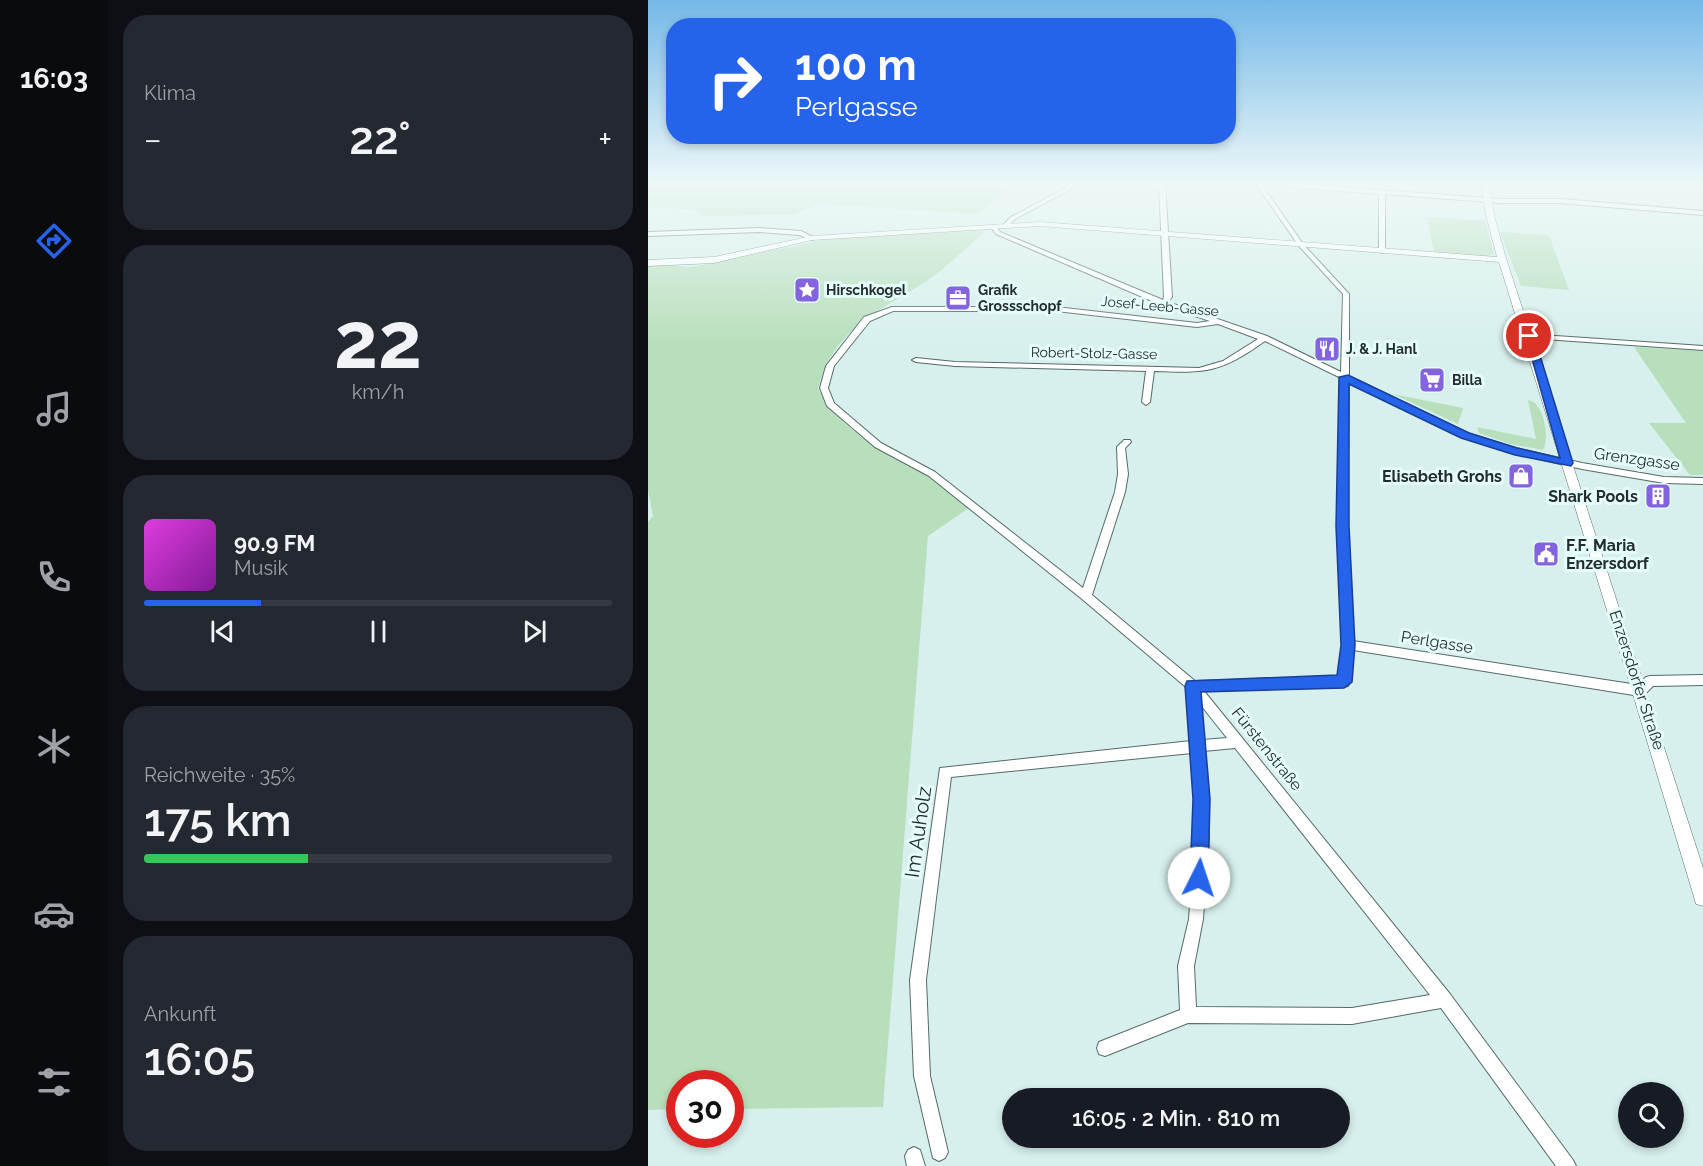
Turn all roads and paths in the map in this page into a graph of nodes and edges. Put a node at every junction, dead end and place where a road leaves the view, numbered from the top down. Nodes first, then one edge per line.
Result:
1 (826, 237) edge
2 (1008, 237) edge
3 (1164, 237) edge
4 (1214, 237) edge
5 (1296, 237) edge
6 (1382, 237) edge
7 (1496, 237) edge
8 (812, 238) joint
9 (1301, 245) junction
10 (1382, 251) junction
11 (1502, 260) junction
12 (648, 263) edge
13 (1164, 303) junction
14 (867, 319) joint
15 (1215, 323) junction
16 (1529, 336) junction
17 (1264, 338) junction
18 (1703, 348) edge
19 (916, 360) dead end
20 (1150, 368) junction
21 (1344, 377) junction
22 (1146, 402) dead end
23 (1127, 442) dead end
24 (1567, 463) junction
25 (1703, 481) edge
26 (1086, 596) junction
27 (1348, 645) junction
28 (1703, 680) edge
29 (1193, 686) junction
30 (1640, 691) junction
31 (1239, 742) junction
32 (1197, 748) junction
33 (1703, 897) edge
34 (1444, 1000) junction
35 (1188, 1016) junction
36 (1105, 1048) dead end
37 (939, 1152) dead end
38 (1567, 1166) edge

1 - 8 main road
2 - 13 street
3 - 13 street
4 - 9 main road
5 - 9 street
6 - 10 street
7 - 11 main road, Enzersdorfer Straße
8 - 12 main road
9 - 10 main road
9 - 21 street
10 - 11 main road
11 - 16 main road, Enzersdorfer Straße
13 - 15 street
14 - 15 street, Josef-Leeb-Gasse
14 - 26 street, Fürstenstraße
15 - 17 street, Josef-Leeb-Gasse
16 - 18 street
16 - 24 main road, Enzersdorfer Straße
17 - 20 street, Robert-Stolz-Gasse
17 - 21 street, Josef-Leeb-Gasse
19 - 20 street, Robert-Stolz-Gasse
20 - 22 street
21 - 24 street, Josef-Leeb-Gasse
21 - 27 street
23 - 26 street
24 - 25 street, Grenzgasse
24 - 30 main road, Enzersdorfer Straße
26 - 29 street, Fürstenstraße
27 - 29 street
27 - 30 street, Perlgasse
28 - 30 street
29 - 31 street, Fürstenstraße
29 - 32 street
30 - 33 main road, Enzersdorfer Straße
31 - 32 street, Im Auholz
31 - 34 street, Fürstenstraße
32 - 35 street
32 - 37 street, Im Auholz
34 - 35 street
34 - 38 street, Fürstenstraße
35 - 36 street

